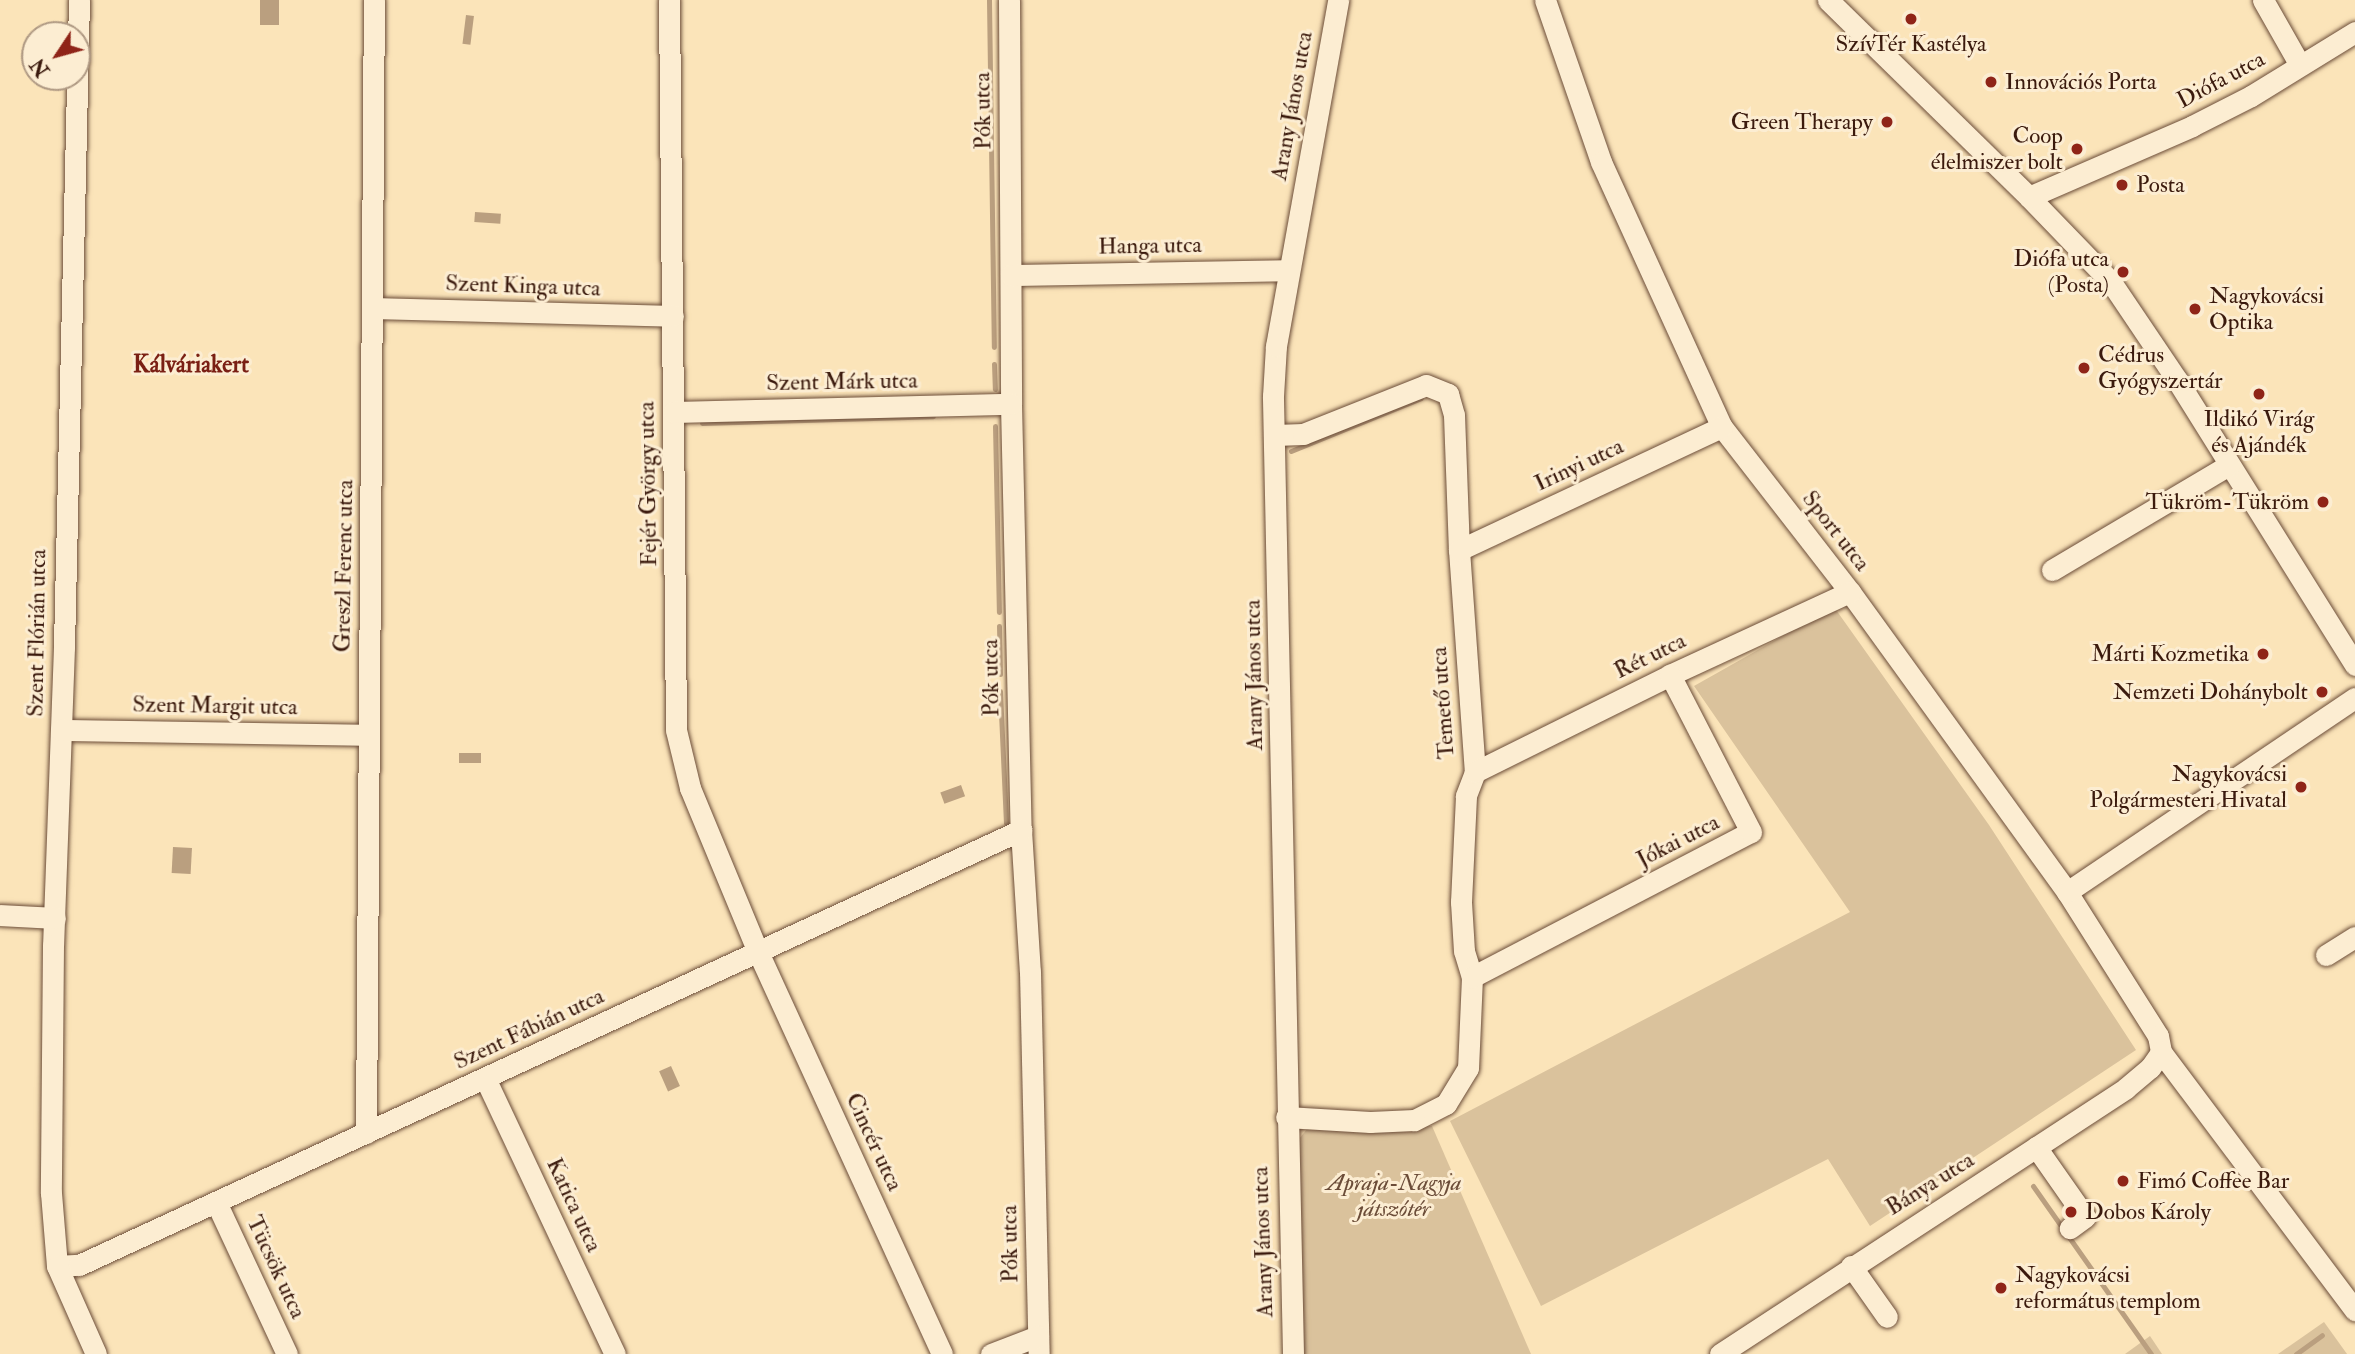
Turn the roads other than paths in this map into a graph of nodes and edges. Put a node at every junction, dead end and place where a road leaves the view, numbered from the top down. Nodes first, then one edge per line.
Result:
1 (79, 0) edge
2 (374, 0) edge
3 (669, 0) edge
4 (1009, 0) edge
5 (1338, 0) edge
6 (1545, 0) edge
7 (1828, 0) edge
8 (2263, 0) edge
9 (2355, 32) edge
10 (2300, 65) junction
11 (2029, 197) junction
12 (1289, 270) junction
13 (1011, 275) junction
14 (373, 308) junction
15 (673, 316) junction
16 (1011, 404) junction
17 (674, 412) junction
18 (1722, 427) junction
19 (1275, 435) junction
20 (2229, 465) junction
21 (1459, 550) junction
22 (2052, 570) dead end
23 (1850, 592) junction
24 (2355, 665) edge
25 (1670, 675) junction
26 (2355, 698) edge
27 (61, 730) junction
28 (368, 735) junction
29 (1475, 772) junction
30 (1021, 831) junction
31 (2067, 892) junction
32 (0, 915) edge
33 (55, 918) junction
34 (2355, 937) edge
35 (758, 952) junction
36 (2326, 955) dead end
37 (1472, 977) junction
38 (2161, 1052) junction
39 (485, 1078) junction
40 (1286, 1117) junction
41 (366, 1133) junction
42 (2036, 1147) junction
43 (216, 1202) junction
44 (2070, 1228) dead end
45 (57, 1266) junction
46 (1850, 1266) junction
47 (2355, 1310) edge
48 (1887, 1317) dead end
49 (1039, 1345) edge
50 (96, 1354) edge
51 (287, 1354) edge
52 (615, 1354) edge
53 (943, 1354) edge
54 (991, 1354) edge
55 (1293, 1354) edge
56 (1720, 1354) edge

1 - 27 street, Szent Flórián utca
2 - 14 street, Greszl Ferenc utca
3 - 15 street, Fejér György utca
4 - 13 street, Pók utca
5 - 12 street, Arany János utca
6 - 18 street, Sport utca
7 - 11 street
8 - 10 street
9 - 10 street, Diófa utca
10 - 11 street, Diófa utca
11 - 20 street
12 - 13 street, Hanga utca
12 - 19 street, Arany János utca
13 - 16 street, Pók utca
14 - 15 street, Szent Kinga utca
14 - 28 street, Greszl Ferenc utca
15 - 17 street, Fejér György utca
16 - 17 street, Szent Márk utca
16 - 30 street, Pók utca
17 - 35 street, Fejér György utca
18 - 21 street, Irinyi utca
18 - 23 street, Sport utca
19 - 21 street, Temető utca
19 - 40 street, Arany János utca
20 - 22 street
20 - 24 street
21 - 29 street, Temető utca
23 - 25 street, Rét utca
23 - 31 street, Sport utca
25 - 29 street, Rét utca
25 - 37 street, Jókai utca
26 - 31 street
27 - 28 street, Szent Margit utca
27 - 33 street, Szent Flórián utca
28 - 41 street, Greszl Ferenc utca
29 - 37 street, Temető utca
30 - 35 street, Szent Fábián utca
30 - 49 street, Pók utca
31 - 38 street, Sport utca
32 - 33 street
33 - 45 street, Szent Flórián utca
34 - 36 street
35 - 39 street, Szent Fábián utca
35 - 53 street, Cincér utca
37 - 40 street, Temető utca
38 - 42 street, Bánya utca
38 - 47 street, Sport utca
39 - 41 street, Szent Fábián utca
39 - 52 street, Katica utca
40 - 55 street, Arany János utca
41 - 43 street, Szent Fábián utca
42 - 44 street
42 - 46 street, Bánya utca
43 - 45 street, Szent Fábián utca
43 - 51 street, Tücsök utca
45 - 50 street, Szent Flórián utca
46 - 48 street
46 - 56 street, Bánya utca
49 - 54 street

